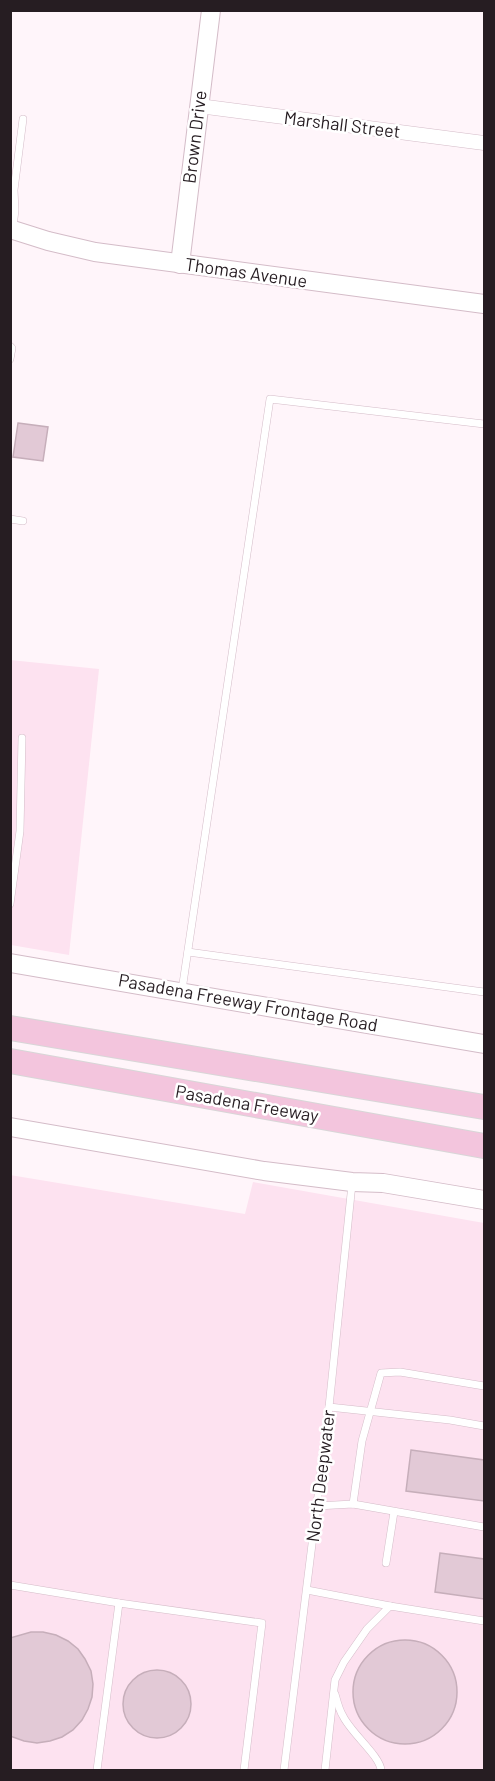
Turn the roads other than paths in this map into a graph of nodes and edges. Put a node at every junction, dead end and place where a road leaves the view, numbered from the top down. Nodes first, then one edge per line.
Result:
1 (211, 10) edge
2 (199, 106) junction
3 (23, 119) dead end
4 (484, 143) edge
5 (12, 229) edge
6 (180, 264) junction
7 (484, 304) edge
8 (10, 346) edge
9 (10, 359) edge
10 (484, 424) edge
11 (10, 519) edge
12 (23, 521) dead end
13 (22, 738) dead end
14 (10, 904) edge
15 (188, 952) junction
16 (10, 963) edge
17 (182, 992) junction
18 (484, 992) edge
19 (10, 1028) edge
20 (484, 1044) edge
21 (10, 1061) edge
22 (484, 1107) edge
23 (10, 1127) edge
24 (484, 1146) edge
25 (352, 1182) junction
26 (484, 1200) edge
27 (484, 1386) edge
28 (329, 1407) junction
29 (370, 1412) junction
30 (484, 1426) edge
31 (353, 1504) junction
32 (317, 1506) junction
33 (394, 1512) junction
34 (484, 1527) edge
35 (386, 1563) dead end
36 (10, 1585) edge
37 (307, 1590) junction
38 (118, 1603) junction
39 (390, 1606) junction
40 (484, 1621) edge
41 (334, 1691) junction
42 (97, 1770) edge
43 (244, 1770) edge
44 (284, 1770) edge
45 (325, 1770) edge
46 (381, 1770) edge

1 - 2 main road, Brown Drive
2 - 4 street, Marshall Street
2 - 6 main road, Brown Drive
3 - 5 lane
5 - 6 main road, Thomas Avenue
6 - 7 main road, Thomas Avenue
8 - 9 lane
10 - 15 lane
11 - 12 lane
13 - 14 lane
15 - 17 lane
15 - 18 lane
16 - 17 main road, Pasadena Freeway Frontage Road
17 - 20 main road, Pasadena Freeway Frontage Road
19 - 22 highway, Pasadena Freeway
21 - 24 highway, Pasadena Freeway
23 - 25 main road
25 - 26 main road
25 - 28 lane, North Deepwater
27 - 29 lane
28 - 29 lane
28 - 32 lane, North Deepwater
29 - 30 lane
29 - 31 lane
31 - 32 lane
31 - 33 lane
32 - 37 lane, North Deepwater
33 - 34 lane
33 - 35 lane
36 - 38 lane
37 - 39 lane
37 - 44 lane, North Deepwater
38 - 42 lane
38 - 43 lane
39 - 40 lane
39 - 41 lane
41 - 45 lane
41 - 46 lane

